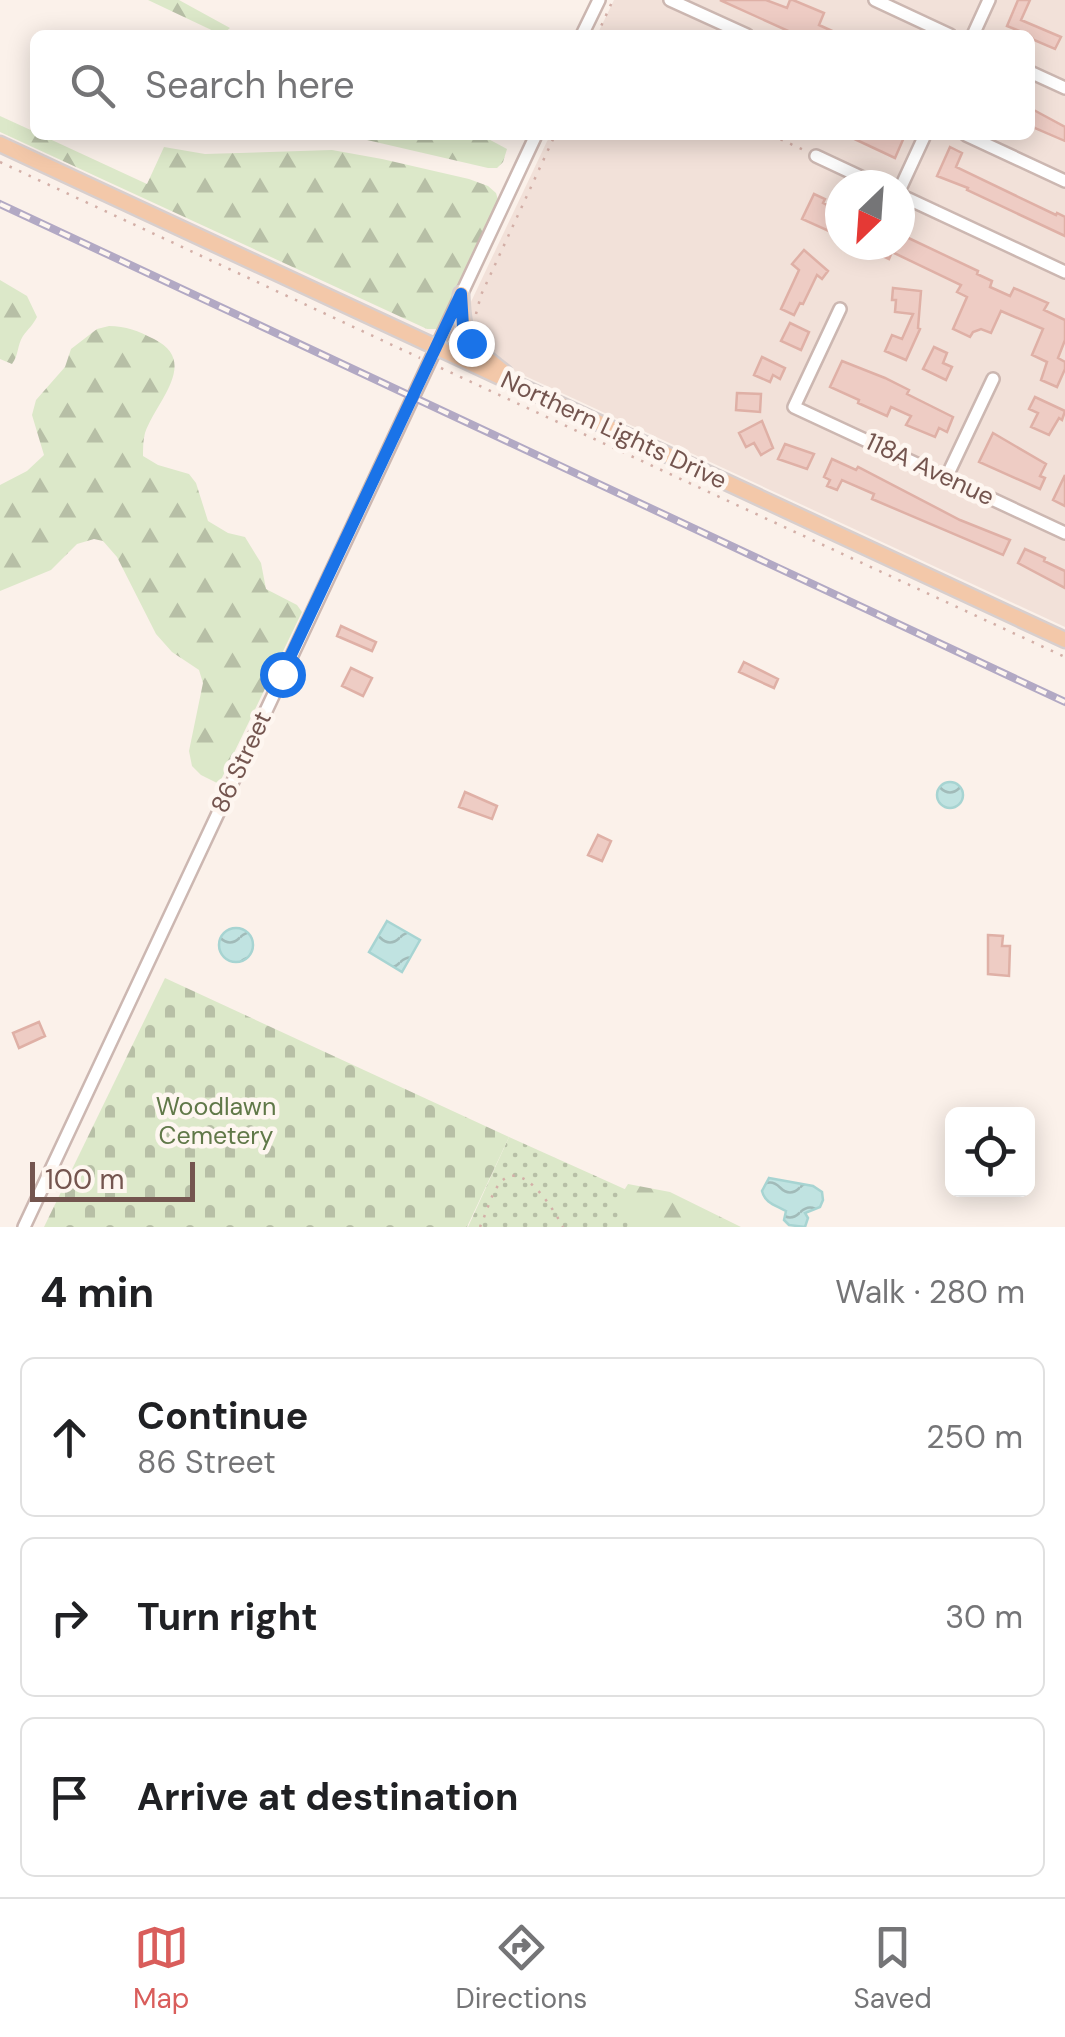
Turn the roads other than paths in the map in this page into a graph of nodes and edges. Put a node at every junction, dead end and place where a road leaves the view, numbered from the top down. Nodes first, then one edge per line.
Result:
1 (599, 0) edge
2 (670, 0) edge
3 (875, 0) edge
4 (989, 0) edge
5 (584, 30) edge
6 (736, 30) edge
7 (939, 30) edge
8 (974, 30) edge
9 (1035, 74) edge
10 (1065, 88) edge
11 (534, 140) edge
12 (923, 140) edge
13 (977, 140) edge
14 (0, 144) edge
15 (816, 156) road end
16 (846, 170) edge
17 (910, 170) edge
18 (1065, 181) edge
19 (915, 199) edge
20 (1065, 272) edge
21 (461, 294) junction
22 (840, 309) dead end
23 (437, 348) junction
24 (993, 378) dead end
25 (526, 390) junction
26 (947, 476) junction
27 (1065, 533) edge
28 (1063, 634) edge
29 (24, 1227) edge

1 - 5 street
2 - 6 street
3 - 7 street
4 - 8 street
9 - 10 street
11 - 21 street, 86 Street
12 - 17 street
13 - 18 street
14 - 23 main road, Northern Lights Drive
15 - 16 street
19 - 20 street
21 - 23 street, 86 Street
21 - 25 main road
22 - 26 street, 118A Avenue
23 - 25 main road, Northern Lights Drive
23 - 29 street, 86 Street
24 - 26 street
25 - 28 main road, Northern Lights Drive
26 - 27 street, 118A Avenue

